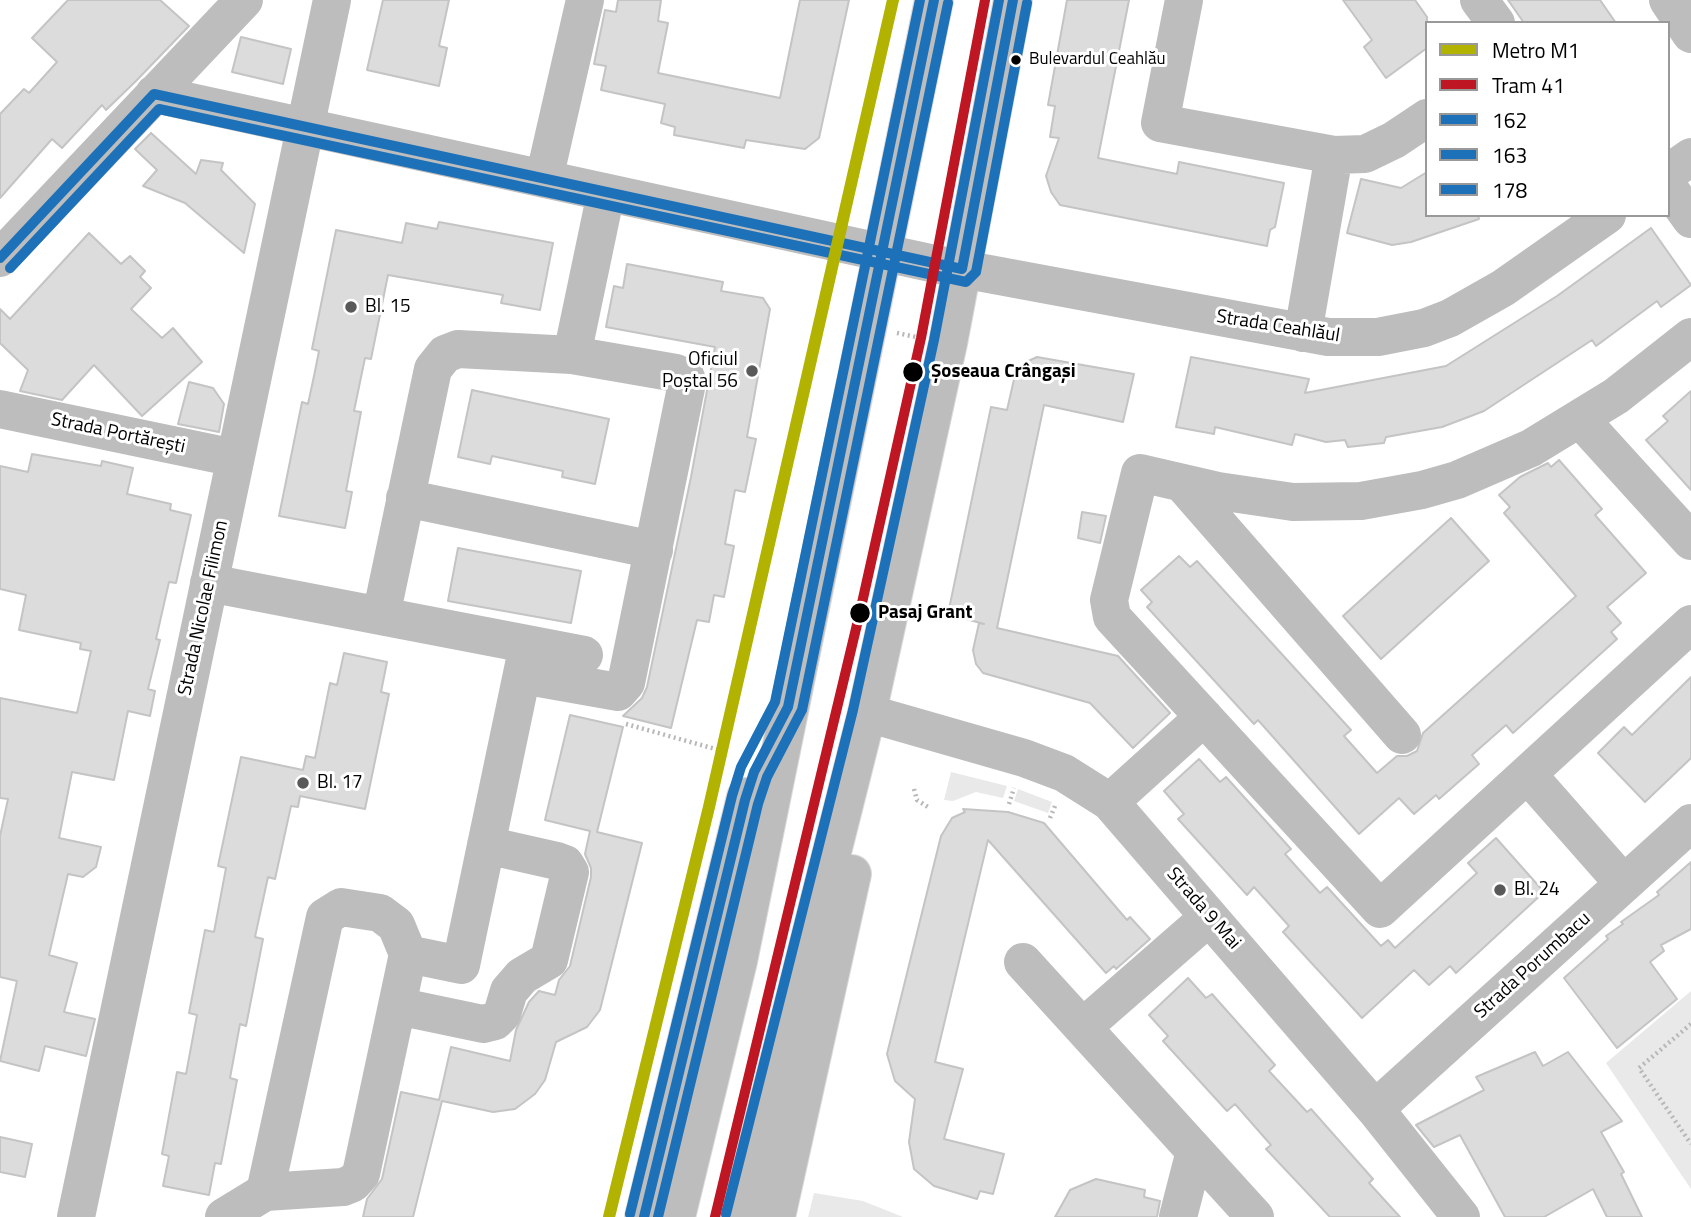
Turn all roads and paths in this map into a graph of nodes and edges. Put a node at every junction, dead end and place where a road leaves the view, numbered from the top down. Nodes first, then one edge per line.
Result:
1 (244, 0) edge
2 (331, 0) edge
3 (585, 0) edge
4 (934, 0) edge
5 (1013, 0) edge
6 (1184, 0) edge
7 (1479, 0) edge
8 (1668, 0) edge
9 (1495, 21) edge
10 (1691, 33) edge
11 (154, 94) junction
12 (1425, 119) edge
13 (305, 127) junction
14 (1334, 156) junction
15 (1691, 157) edge
16 (1670, 172) edge
17 (544, 179) junction
18 (1670, 190) edge
19 (606, 192) junction
20 (1604, 217) edge
21 (1691, 219) edge
22 (883, 253) junction
23 (0, 258) edge
24 (962, 269) junction
25 (867, 326) junction
26 (1303, 333) junction
27 (1691, 337) edge
28 (948, 343) junction
29 (572, 355) junction
30 (0, 409) edge
31 (1581, 419) junction
32 (235, 458) junction
33 (1182, 483) junction
34 (405, 498) junction
35 (1691, 541) edge
36 (654, 550) junction
37 (209, 583) junction
38 (381, 616) junction
39 (1691, 624) edge
40 (584, 655) dead end
41 (525, 659) junction
42 (601, 690) junction
43 (788, 707) junction
44 (867, 713) junction
45 (1204, 717) junction
46 (1402, 735) dead end
47 (719, 750) dead end
48 (1528, 775) junction
49 (914, 789) dead end
50 (1110, 802) junction
51 (928, 807) dead end
52 (1691, 823) edge
53 (486, 845) junction
54 (1624, 884) junction
55 (1209, 916) junction
56 (408, 954) junction
57 (1023, 961) dead end
58 (461, 965) junction
59 (522, 976) junction
60 (397, 1006) junction
61 (1691, 1024) edge
62 (1083, 1027) junction
63 (1375, 1109) junction
64 (1691, 1144) edge
65 (1195, 1151) junction
66 (265, 1192) junction
67 (76, 1217) edge
68 (224, 1217) edge
69 (644, 1217) edge
70 (676, 1217) edge
71 (740, 1217) edge
72 (776, 1217) edge
73 (1178, 1217) edge
74 (1255, 1217) edge
75 (1461, 1217) edge

1 - 11 street
2 - 13 street, Strada Nicolae Filimon
3 - 17 street
4 - 22 street
5 - 24 street
6 - 14 street
7 - 9 street
8 - 10 street
11 - 13 street
11 - 23 street
12 - 14 street
13 - 17 street
13 - 32 street, Strada Nicolae Filimon
14 - 26 street
15 - 16 street
17 - 19 street
18 - 21 street
19 - 22 street
19 - 29 street
20 - 26 street, Strada Ceahlăul
22 - 24 street, Strada Ceahlăul
22 - 25 street
24 - 26 street, Strada Ceahlăul
24 - 28 street
25 - 28 path
25 - 43 street
27 - 31 street
28 - 44 street
29 - 34 street
29 - 36 street
30 - 32 street, Strada Portărești
31 - 33 street
31 - 35 street
32 - 37 street, Strada Nicolae Filimon
33 - 45 street
33 - 46 street
34 - 36 street
34 - 38 street
36 - 42 street
37 - 38 street
37 - 67 street, Strada Nicolae Filimon
38 - 41 street
39 - 48 street
40 - 41 street
41 - 42 street
41 - 53 street
42 - 47 path
43 - 69 street
43 - 70 street
44 - 50 street, Strada 9 Mai
44 - 71 street
44 - 72 street
45 - 48 street
45 - 50 street
48 - 54 street
49 - 51 path
50 - 55 street, Strada 9 Mai
52 - 54 street, Strada Porumbacu
53 - 58 street
53 - 59 street
54 - 63 street, Strada Porumbacu
55 - 62 street
55 - 63 street, Strada 9 Mai
56 - 58 street
56 - 60 street
56 - 66 street
57 - 62 street
58 - 59 street
59 - 60 street
60 - 66 street
61 - 64 path
62 - 65 street
63 - 75 street, Strada 9 Mai
65 - 73 street
65 - 74 street
66 - 68 street

